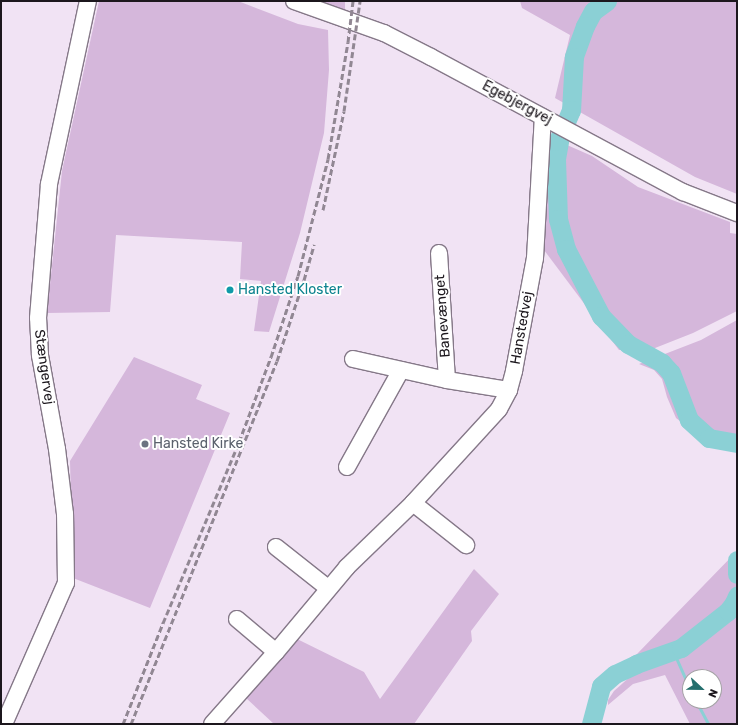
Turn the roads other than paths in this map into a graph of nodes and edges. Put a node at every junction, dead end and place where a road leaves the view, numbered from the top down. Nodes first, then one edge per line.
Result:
1 (88, 1) edge
2 (294, 1) edge
3 (548, 120) junction
4 (737, 213) edge
5 (439, 253) dead end
6 (353, 359) dead end
7 (401, 370) junction
8 (447, 380) junction
9 (509, 390) junction
10 (347, 466) dead end
11 (413, 502) junction
12 (466, 545) dead end
13 (276, 547) dead end
14 (328, 588) junction
15 (237, 619) dead end
16 (276, 652) junction
17 (4, 724) edge
18 (212, 724) edge

1 - 17 street, Stængervej
2 - 3 street, Egebjergvej
3 - 4 street, Egebjergvej
3 - 9 street, Hanstedvej
5 - 8 street, Banevænget
6 - 7 street, Banevænget
7 - 8 street, Banevænget
7 - 10 street
8 - 9 street, Banevænget
9 - 11 street, Hanstedvej
11 - 12 street
11 - 14 street, Hanstedvej
13 - 14 street
14 - 16 street, Hanstedvej
15 - 16 street
16 - 18 street, Hanstedvej

